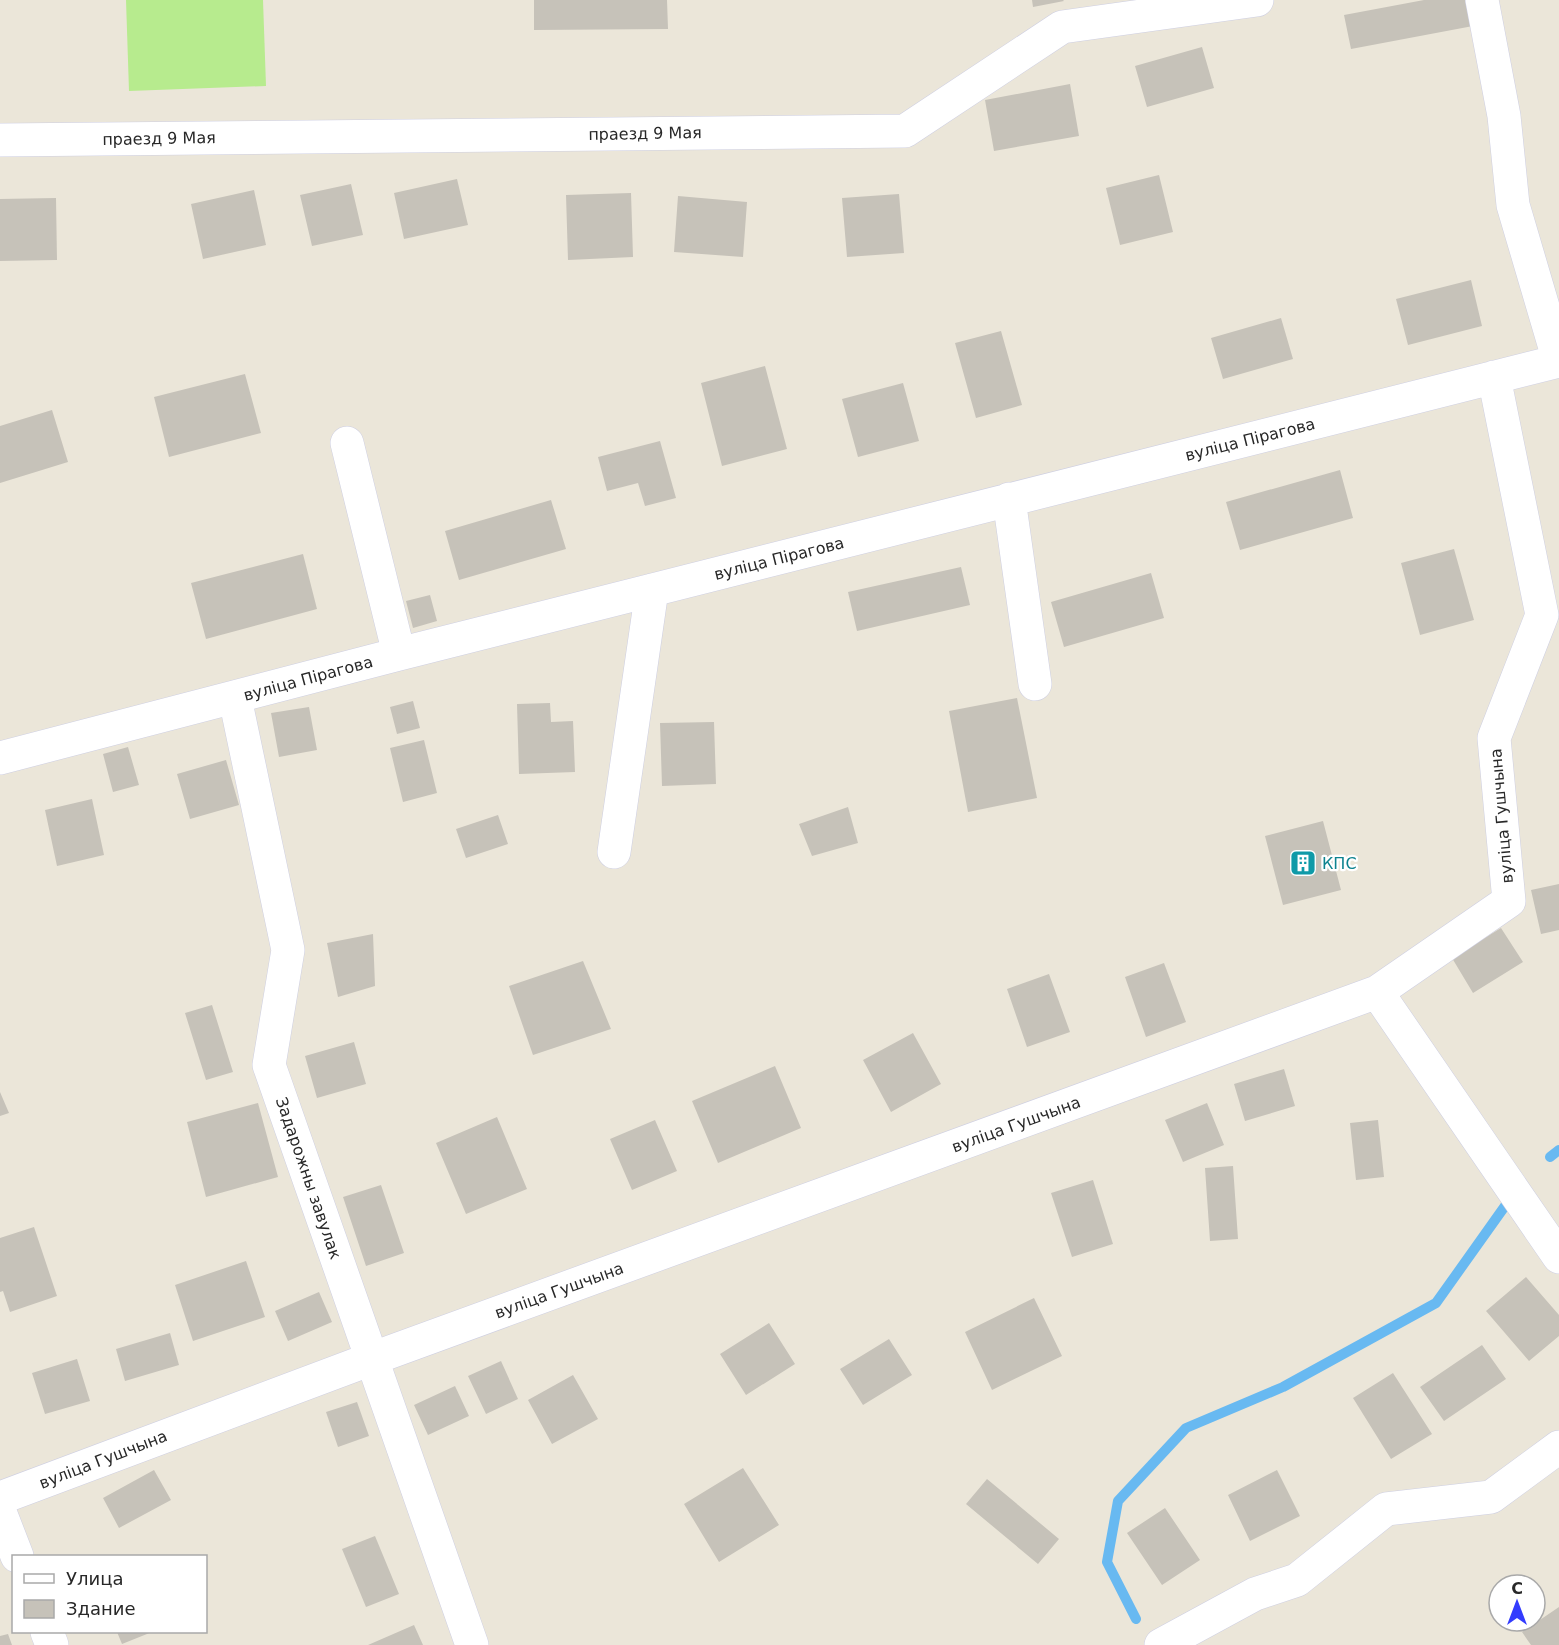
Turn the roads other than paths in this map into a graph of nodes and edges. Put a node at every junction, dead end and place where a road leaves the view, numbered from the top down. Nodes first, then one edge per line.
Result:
1 (1257, 0) edge
2 (1482, 0) edge
3 (0, 140) edge
4 (1559, 361) edge
5 (1494, 377) junction
6 (347, 443) dead end
7 (1009, 499) junction
8 (651, 590) junction
9 (399, 654) junction
10 (1035, 684) dead end
11 (235, 698) junction
12 (0, 758) edge
13 (614, 852) dead end
14 (1377, 992) junction
15 (1559, 1257) edge
16 (371, 1359) junction
17 (1559, 1447) edge
18 (0, 1498) edge
19 (0, 1512) edge
20 (17, 1555) edge
21 (472, 1645) edge
22 (1161, 1645) edge

1 - 3 street, праезд 9 Мая
2 - 4 street
4 - 5 street, вуліца Пірагова
5 - 7 street, вуліца Пірагова
5 - 14 street, вуліца Гушчына
6 - 9 street
7 - 8 street, вуліца Пірагова
7 - 10 street
8 - 9 street, вуліца Пірагова
8 - 13 street
9 - 11 street, вуліца Пірагова
11 - 12 street, вуліца Пірагова
11 - 16 street, Задарожны завулак
14 - 15 street
14 - 16 street, вуліца Гушчына
16 - 18 street, вуліца Гушчына
16 - 21 street, Задарожны завулак
17 - 22 street
19 - 20 street

